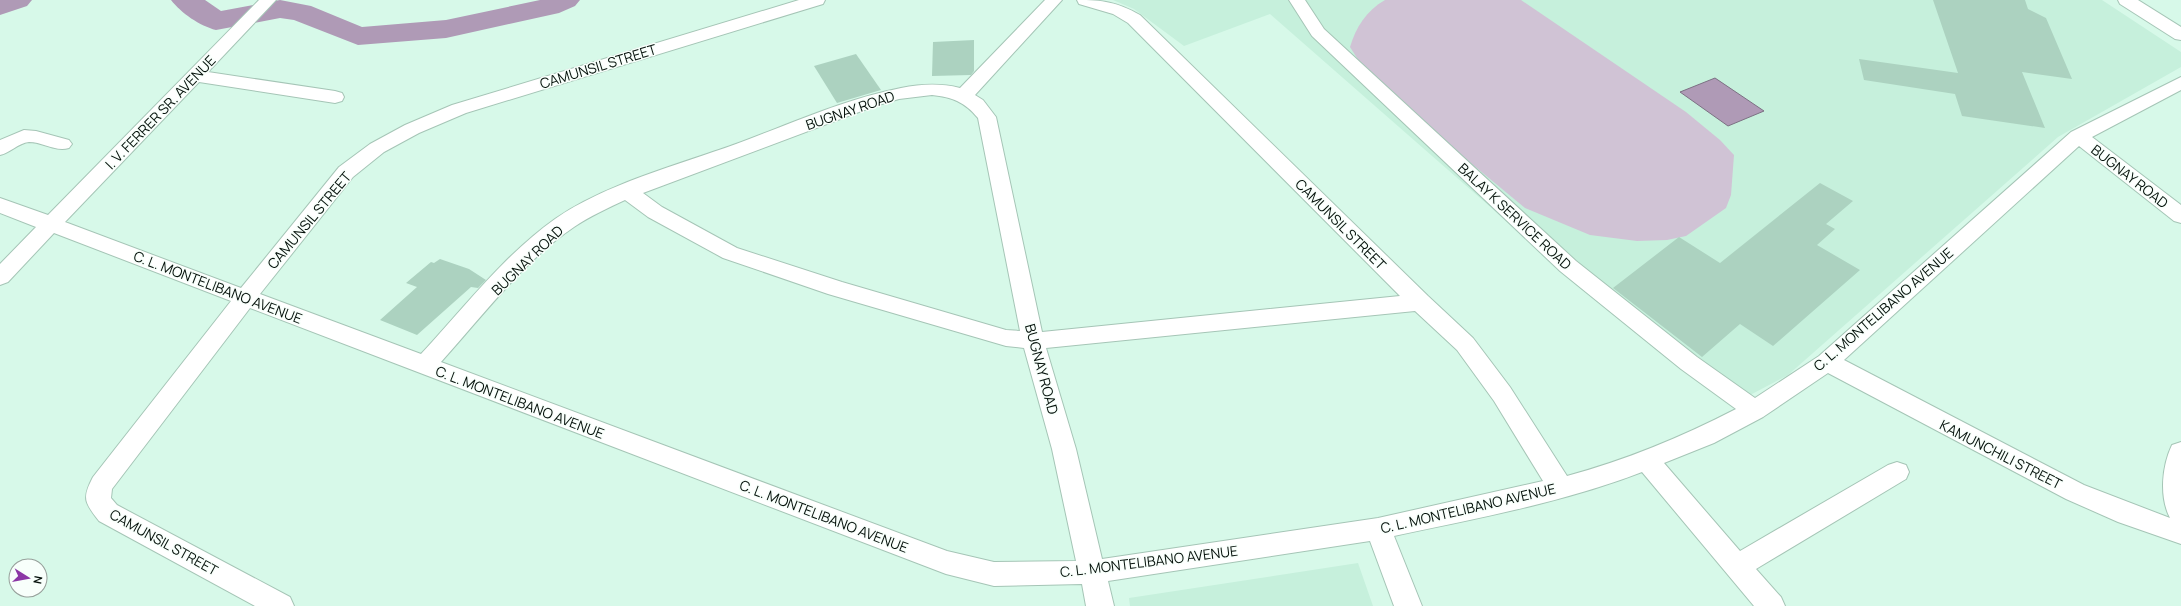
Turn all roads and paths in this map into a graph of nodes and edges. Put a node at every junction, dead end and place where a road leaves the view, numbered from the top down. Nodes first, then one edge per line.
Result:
1 (817, 0) edge
2 (1054, 0) edge
3 (1085, 0) edge
4 (1297, 0) edge
5 (2126, 0) edge
6 (260, 9) edge
7 (2181, 35) edge
8 (195, 76) junction
9 (2181, 83) edge
10 (964, 95) junction
11 (335, 97) dead end
12 (16, 122) dead end
13 (0, 133) edge
14 (2078, 136) junction
15 (62, 144) dead end
16 (0, 149) edge
17 (627, 190) junction
18 (0, 205) edge
19 (2181, 216) edge
20 (50, 224) junction
21 (0, 254) edge
22 (22, 254) junction
23 (0, 277) edge
24 (246, 297) junction
25 (1420, 302) junction
26 (1033, 341) junction
27 (1827, 362) junction
28 (424, 366) junction
29 (1755, 410) junction
30 (2181, 452) edge
31 (1646, 460) junction
32 (1897, 472) dead end
33 (1561, 488) junction
34 (2181, 515) edge
35 (1378, 529) junction
36 (2181, 533) edge
37 (1738, 566) junction
38 (1092, 572) junction
39 (277, 605) edge
40 (1100, 606) edge
41 (1408, 606) edge
42 (1770, 606) edge

1 - 24 street, CAMUNSIL STREET
2 - 10 street
3 - 25 street, CAMUNSIL STREET
4 - 29 street, BALAY K SERVICE ROAD
5 - 7 street
6 - 8 street, I. V. FERRER SR. AVENUE
8 - 11 street
8 - 20 street, I. V. FERRER SR. AVENUE
9 - 14 street, C. L. MONTELIBANO AVENUE
10 - 17 street, BUGNAY ROAD
10 - 26 street, BUGNAY ROAD
12 - 13 street
14 - 19 street, BUGNAY ROAD
14 - 27 street, C. L. MONTELIBANO AVENUE
15 - 16 street
17 - 26 street
17 - 28 street, BUGNAY ROAD
18 - 20 street, C. L. MONTELIBANO AVENUE
20 - 22 street, I. V. FERRER SR. AVENUE
20 - 24 street, C. L. MONTELIBANO AVENUE
21 - 22 street
22 - 23 street, I. V. FERRER SR. AVENUE
24 - 28 street, C. L. MONTELIBANO AVENUE
24 - 39 street, CAMUNSIL STREET
25 - 26 street
25 - 33 street, CAMUNSIL STREET
26 - 38 street, BUGNAY ROAD
27 - 29 street, C. L. MONTELIBANO AVENUE
27 - 36 street, KAMUNCHILI STREET
28 - 38 street, C. L. MONTELIBANO AVENUE
29 - 31 street, C. L. MONTELIBANO AVENUE
30 - 34 street
31 - 33 street, C. L. MONTELIBANO AVENUE
31 - 37 street
32 - 37 street
33 - 35 street, C. L. MONTELIBANO AVENUE
35 - 38 street, C. L. MONTELIBANO AVENUE
35 - 41 street
37 - 42 street
38 - 40 street, BUGNAY ROAD

